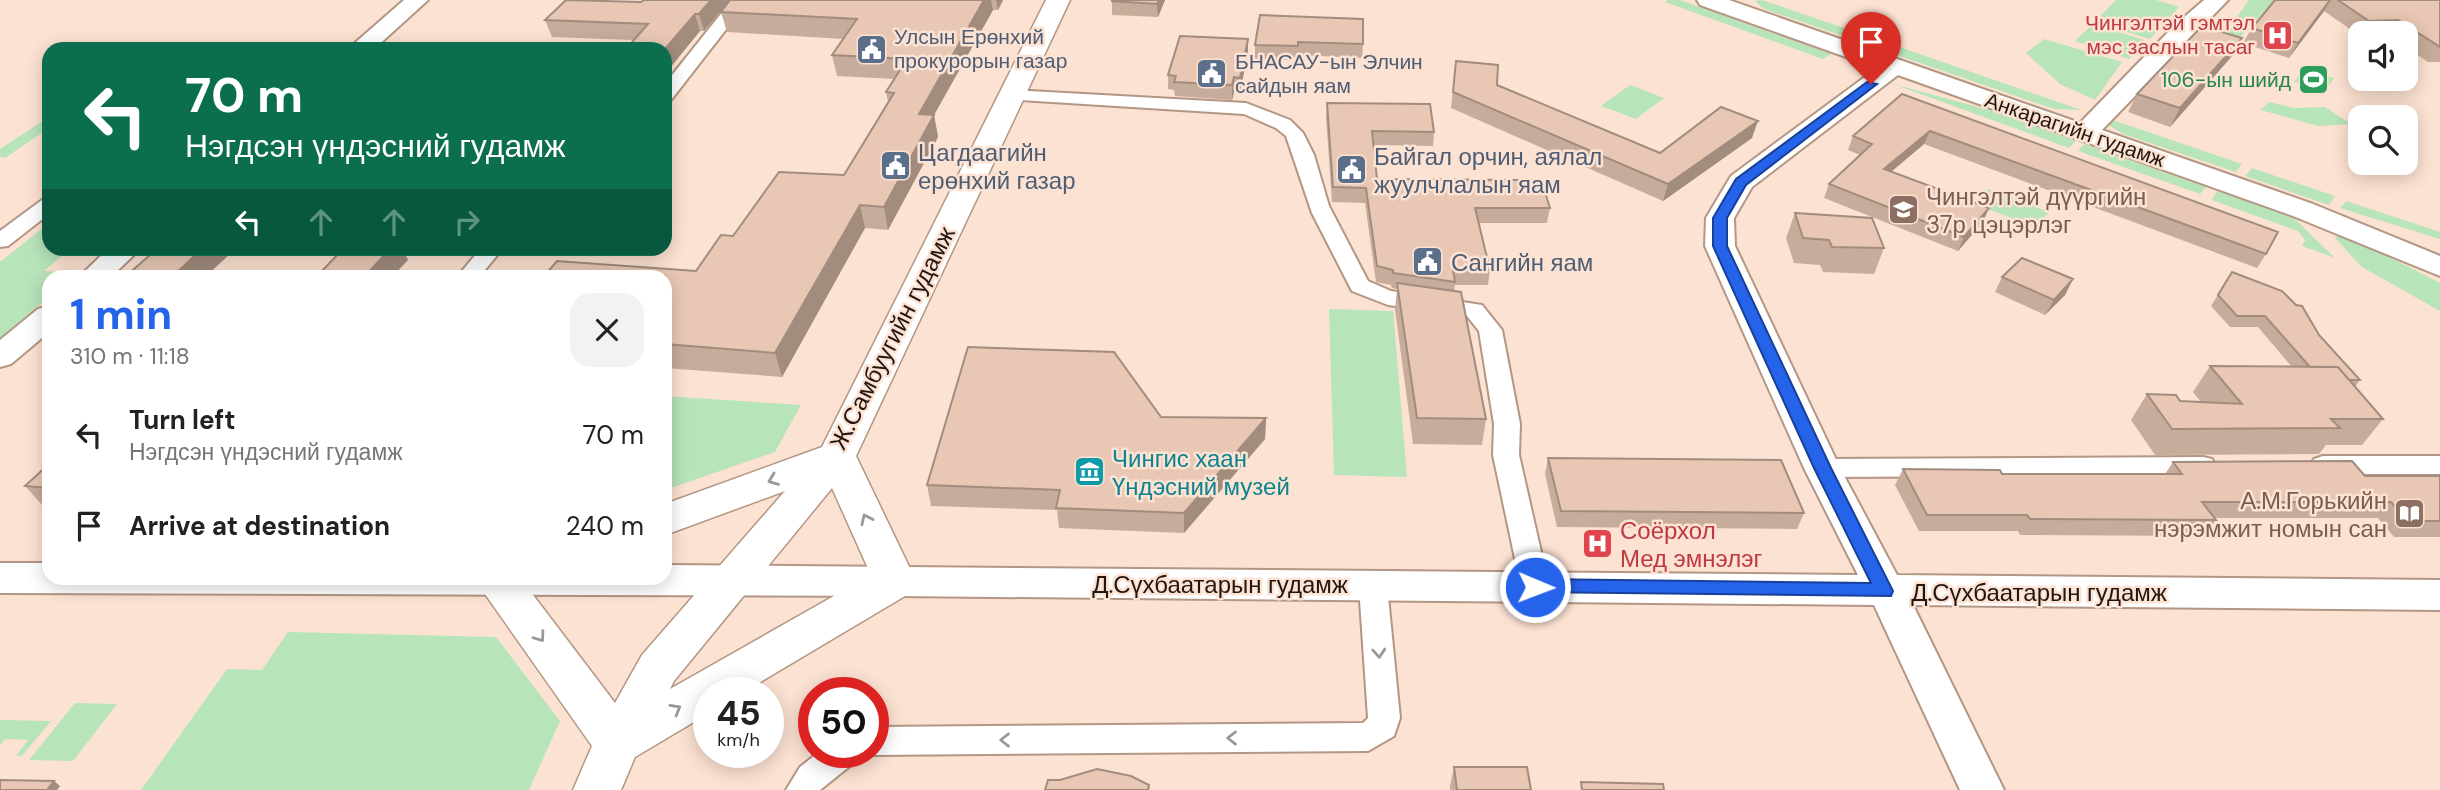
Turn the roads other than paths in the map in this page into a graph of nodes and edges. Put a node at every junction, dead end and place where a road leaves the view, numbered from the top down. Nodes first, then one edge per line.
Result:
1 (417, 0) edge
2 (741, 0) edge
3 (1058, 0) edge
4 (1708, 0) edge
5 (2217, 0) edge
6 (1742, 5) edge
7 (368, 42) edge
8 (1895, 66) junction
9 (672, 87) edge
10 (1011, 95) junction
11 (2084, 134) junction
12 (42, 209) edge
13 (0, 241) edge
14 (118, 256) edge
15 (486, 256) edge
16 (2440, 267) edge
17 (102, 270) edge
18 (474, 270) edge
19 (42, 322) edge
20 (0, 357) edge
21 (836, 456) junction
22 (2294, 465) edge
23 (2440, 465) edge
24 (2225, 466) edge
25 (1822, 468) junction
26 (672, 517) edge
27 (0, 578) edge
28 (42, 578) edge
29 (672, 581) edge
30 (895, 581) junction
31 (730, 582) junction
32 (509, 585) edge
33 (1373, 586) junction
34 (1535, 587) junction
35 (1884, 591) junction
36 (2440, 595) edge
37 (889, 741) edge
38 (617, 743) junction
39 (822, 768) edge
40 (597, 790) edge
41 (802, 790) edge
42 (1982, 790) edge

1 - 7 main road
2 - 9 street
3 - 10 main road, Ж.Самбуугийн гудамж
4 - 6 main road, Анкарагийн гудамж
5 - 11 main road
6 - 8 main road, Анкарагийн гудамж
8 - 11 main road, Анкарагийн гудамж
8 - 25 main road
10 - 21 main road, Ж.Самбуугийн гудамж
10 - 34 street
11 - 16 main road, Анкарагийн гудамж
12 - 13 street
14 - 17 main road
15 - 18 street
19 - 20 main road
21 -> 26 main road
30 -> 21 main road
21 - 31 main road, Ж.Самбуугийн гудамж
22 - 23 street
24 - 25 street
25 - 35 main road
27 - 28 main road, Д.Сүхбаатарын гудамж
29 - 31 main road, Д.Сүхбаатарын гудамж
30 - 31 main road, Д.Сүхбаатарын гудамж
30 - 33 main road, Д.Сүхбаатарын гудамж
38 -> 30 main road
31 - 38 main road, Ж.Самбуугийн гудамж
32 -> 38 main road
33 - 34 main road, Д.Сүхбаатарын гудамж
33 -> 37 street
34 - 35 main road, Д.Сүхбаатарын гудамж
35 - 36 main road, Д.Сүхбаатарын гудамж
35 - 42 main road
38 - 40 main road, Ж.Самбуугийн гудамж
39 - 41 street

